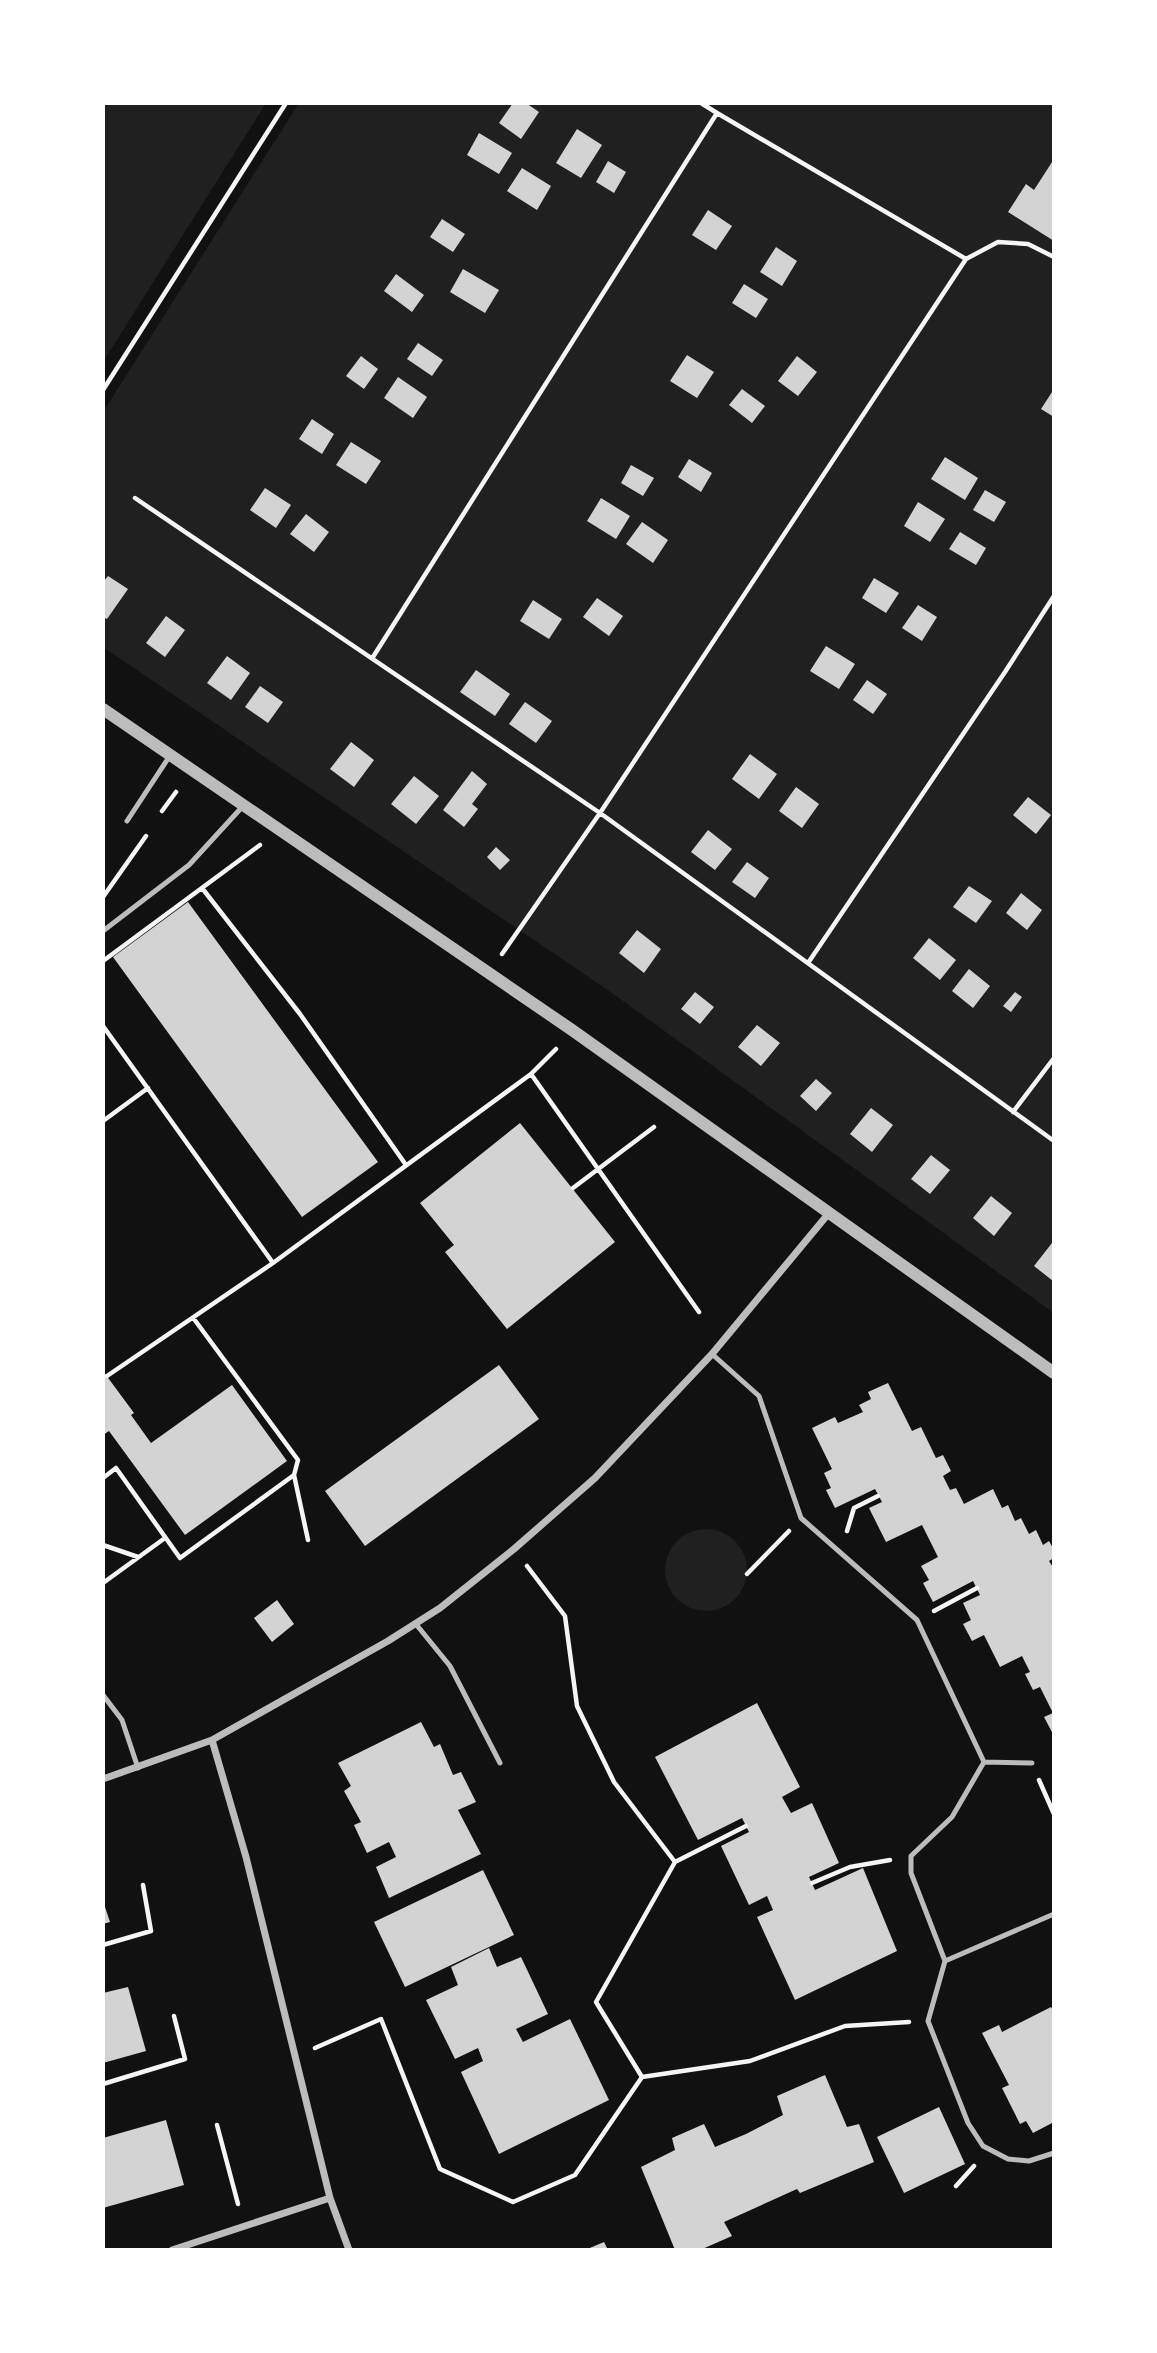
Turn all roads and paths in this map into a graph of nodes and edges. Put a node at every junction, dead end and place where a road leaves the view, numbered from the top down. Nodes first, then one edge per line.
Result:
1 (286, 103) edge
2 (701, 103) edge
3 (717, 113) junction
4 (1054, 257) edge
5 (966, 259) junction
6 (103, 390) edge
7 (135, 498) dead end
8 (1054, 596) edge
9 (373, 657) junction
10 (103, 709) edge
11 (171, 754) junction
12 (176, 792) dead end
13 (243, 806) junction
14 (161, 813) dead end
15 (600, 813) junction
16 (127, 821) dead end
17 (276, 828) junction
18 (147, 834) dead end
19 (202, 888) junction
20 (103, 897) edge
21 (103, 931) edge
22 (103, 961) edge
23 (807, 963) junction
24 (489, 972) junction
25 (103, 1026) edge
26 (572, 1030) junction
27 (1054, 1058) edge
28 (531, 1074) junction
29 (148, 1088) junction
30 (1013, 1112) junction
31 (103, 1121) edge
32 (654, 1128) dead end
33 (1054, 1141) edge
34 (406, 1165) junction
35 (598, 1169) junction
36 (573, 1188) dead end
37 (829, 1213) junction
38 (273, 1263) junction
39 (699, 1312) dead end
40 (194, 1319) junction
41 (712, 1354) junction
42 (1054, 1373) edge
43 (107, 1376) dead end
44 (294, 1475) junction
45 (103, 1478) edge
46 (878, 1496) dead end
47 (801, 1518) junction
48 (165, 1538) junction
49 (308, 1540) dead end
50 (103, 1545) edge
51 (514, 1549) junction
52 (841, 1553) junction
53 (139, 1557) junction
54 (747, 1574) dead end
55 (103, 1583) edge
56 (977, 1588) dead end
57 (917, 1620) junction
58 (415, 1623) junction
59 (103, 1695) edge
60 (212, 1740) junction
61 (984, 1762) junction
62 (500, 1763) dead end
63 (1032, 1763) joint
64 (138, 1768) junction
65 (103, 1779) edge
66 (1054, 1814) edge
67 (746, 1826) dead end
68 (911, 1856) junction
69 (675, 1862) junction
70 (812, 1884) dead end
71 (143, 1885) dead end
72 (1054, 1914) edge
73 (103, 1945) edge
74 (946, 1961) junction
75 (174, 2016) dead end
76 (928, 2021) junction
77 (295, 2056) junction
78 (642, 2077) junction
79 (103, 2084) edge
80 (217, 2125) dead end
81 (1054, 2152) edge
82 (330, 2198) junction
83 (238, 2204) dead end
84 (172, 2250) edge
85 (349, 2250) edge

1 - 6 path
2 - 3 path
3 - 5 path
3 - 9 path
4 - 5 path
5 - 15 path
7 - 9 path
8 - 23 path
9 - 15 path
10 - 11 street
11 - 13 street
11 - 16 lane
12 - 14 path
13 - 17 street
13 - 21 lane
15 - 23 path
15 - 24 path
17 - 19 path
17 - 24 street
18 - 20 path
19 - 22 path
19 - 34 path
23 - 30 path
24 - 26 street
25 - 29 path
26 - 28 path
26 - 37 street
27 - 30 path
28 - 34 path
28 - 35 path
29 - 31 path
29 - 38 path
30 - 33 path
32 - 35 path
34 - 38 path
35 - 36 path
35 - 39 path
37 - 41 street
37 - 42 street
38 - 40 path
40 - 43 path
40 - 44 path
41 - 47 lane
41 - 51 street
44 - 48 path
44 - 49 path
45 - 48 path
46 - 52 path
47 - 52 lane
47 - 54 path
48 - 53 path
50 - 53 path
51 - 58 street
51 - 69 path
52 - 57 lane
53 - 55 path
56 - 57 path
57 - 61 lane
58 - 60 street
58 - 62 lane
59 - 64 lane
60 - 64 street
60 - 77 street
61 - 63 lane
61 - 68 lane
63 - 66 path
64 - 65 street
67 - 69 path
68 - 70 path
68 - 74 lane
69 - 78 path
71 - 73 path
72 - 74 lane
74 - 76 lane
75 - 79 path
76 - 78 path
76 - 81 lane
77 - 78 path
77 - 82 street
80 - 83 path
82 - 84 street
82 - 85 street

